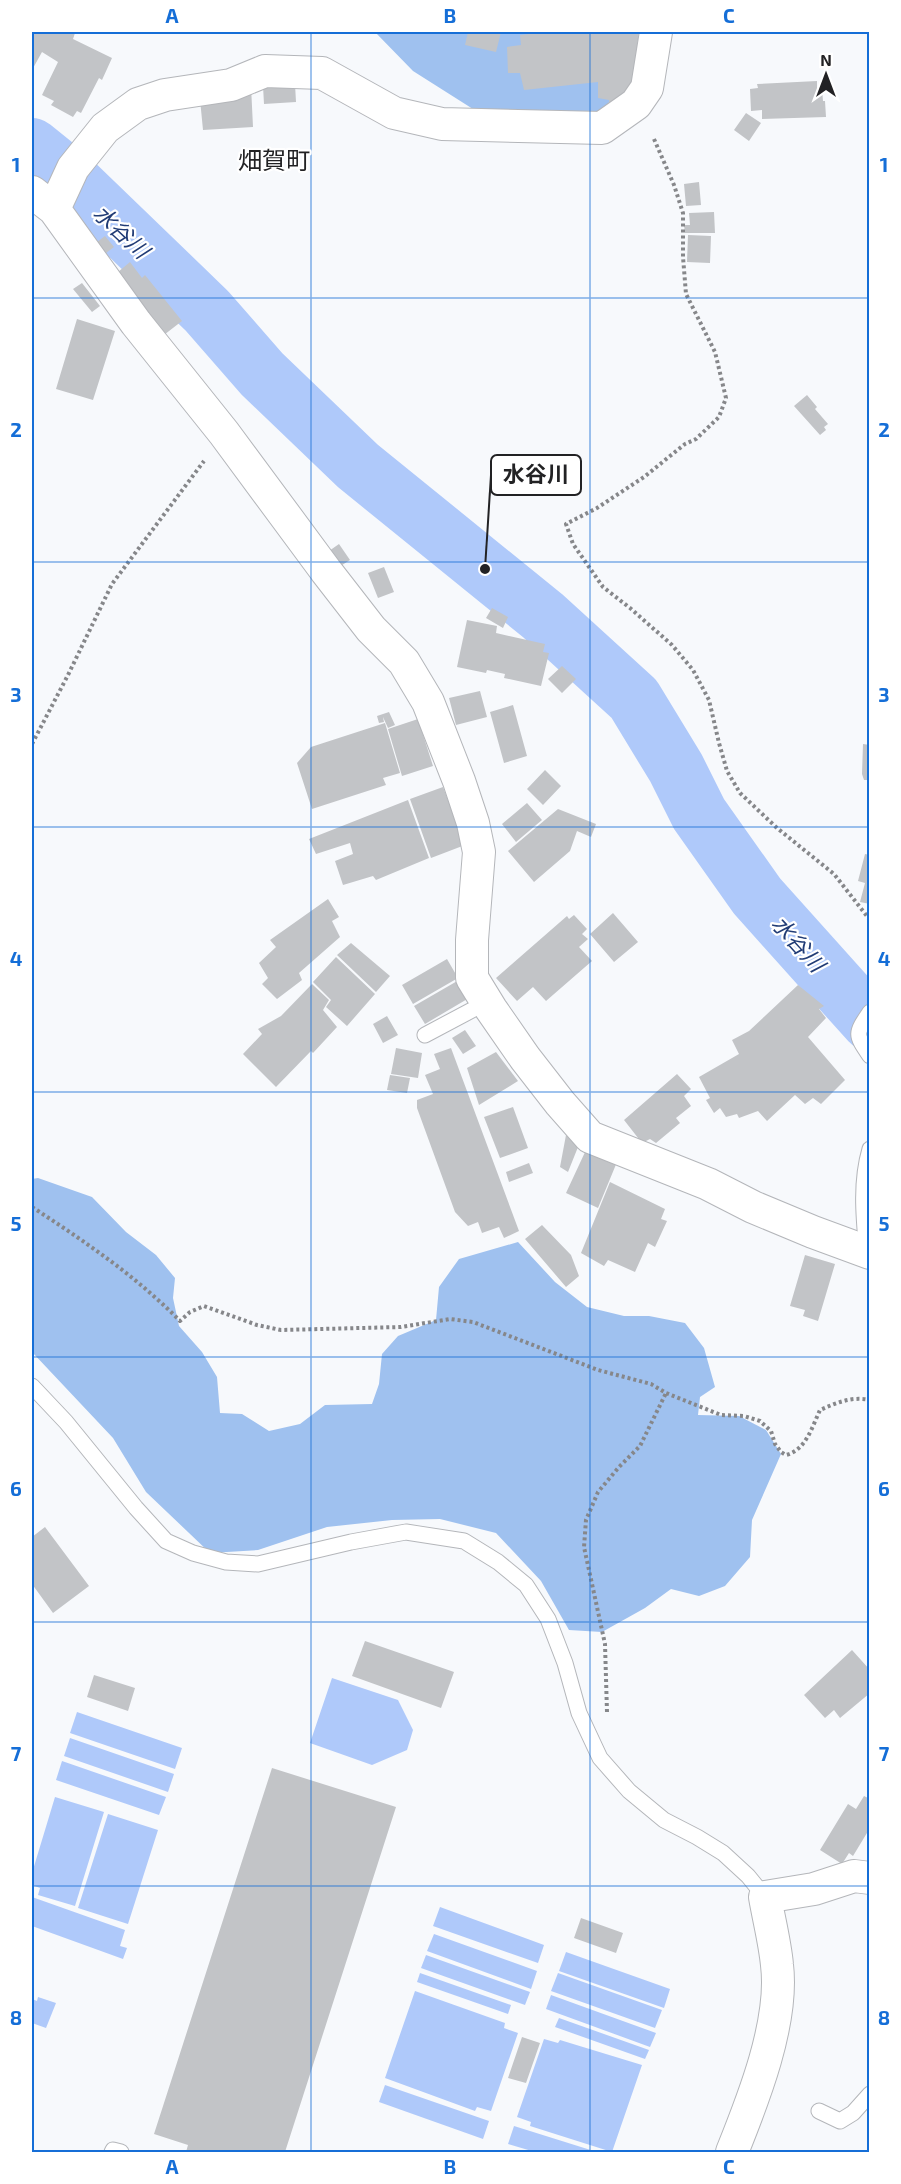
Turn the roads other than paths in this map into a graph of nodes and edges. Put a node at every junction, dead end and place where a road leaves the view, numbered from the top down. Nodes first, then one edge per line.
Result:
1 (656, 32) edge
2 (43, 201) edge
3 (487, 1002) junction
4 (870, 1012) edge
5 (426, 1035) dead end
6 (870, 1056) edge
7 (870, 1149) edge
8 (868, 1253) edge
9 (32, 1386) edge
10 (870, 1878) edge
11 (765, 1897) junction
12 (870, 2094) edge
13 (819, 2111) dead end
14 (112, 2152) edge
15 (121, 2152) edge
16 (732, 2152) edge

1 - 2 street
2 - 3 street
3 - 5 lane
3 - 8 street
4 - 6 lane
7 - 8 lane
9 - 11 lane
10 - 11 street
11 - 16 street
12 - 13 lane
14 - 15 lane

